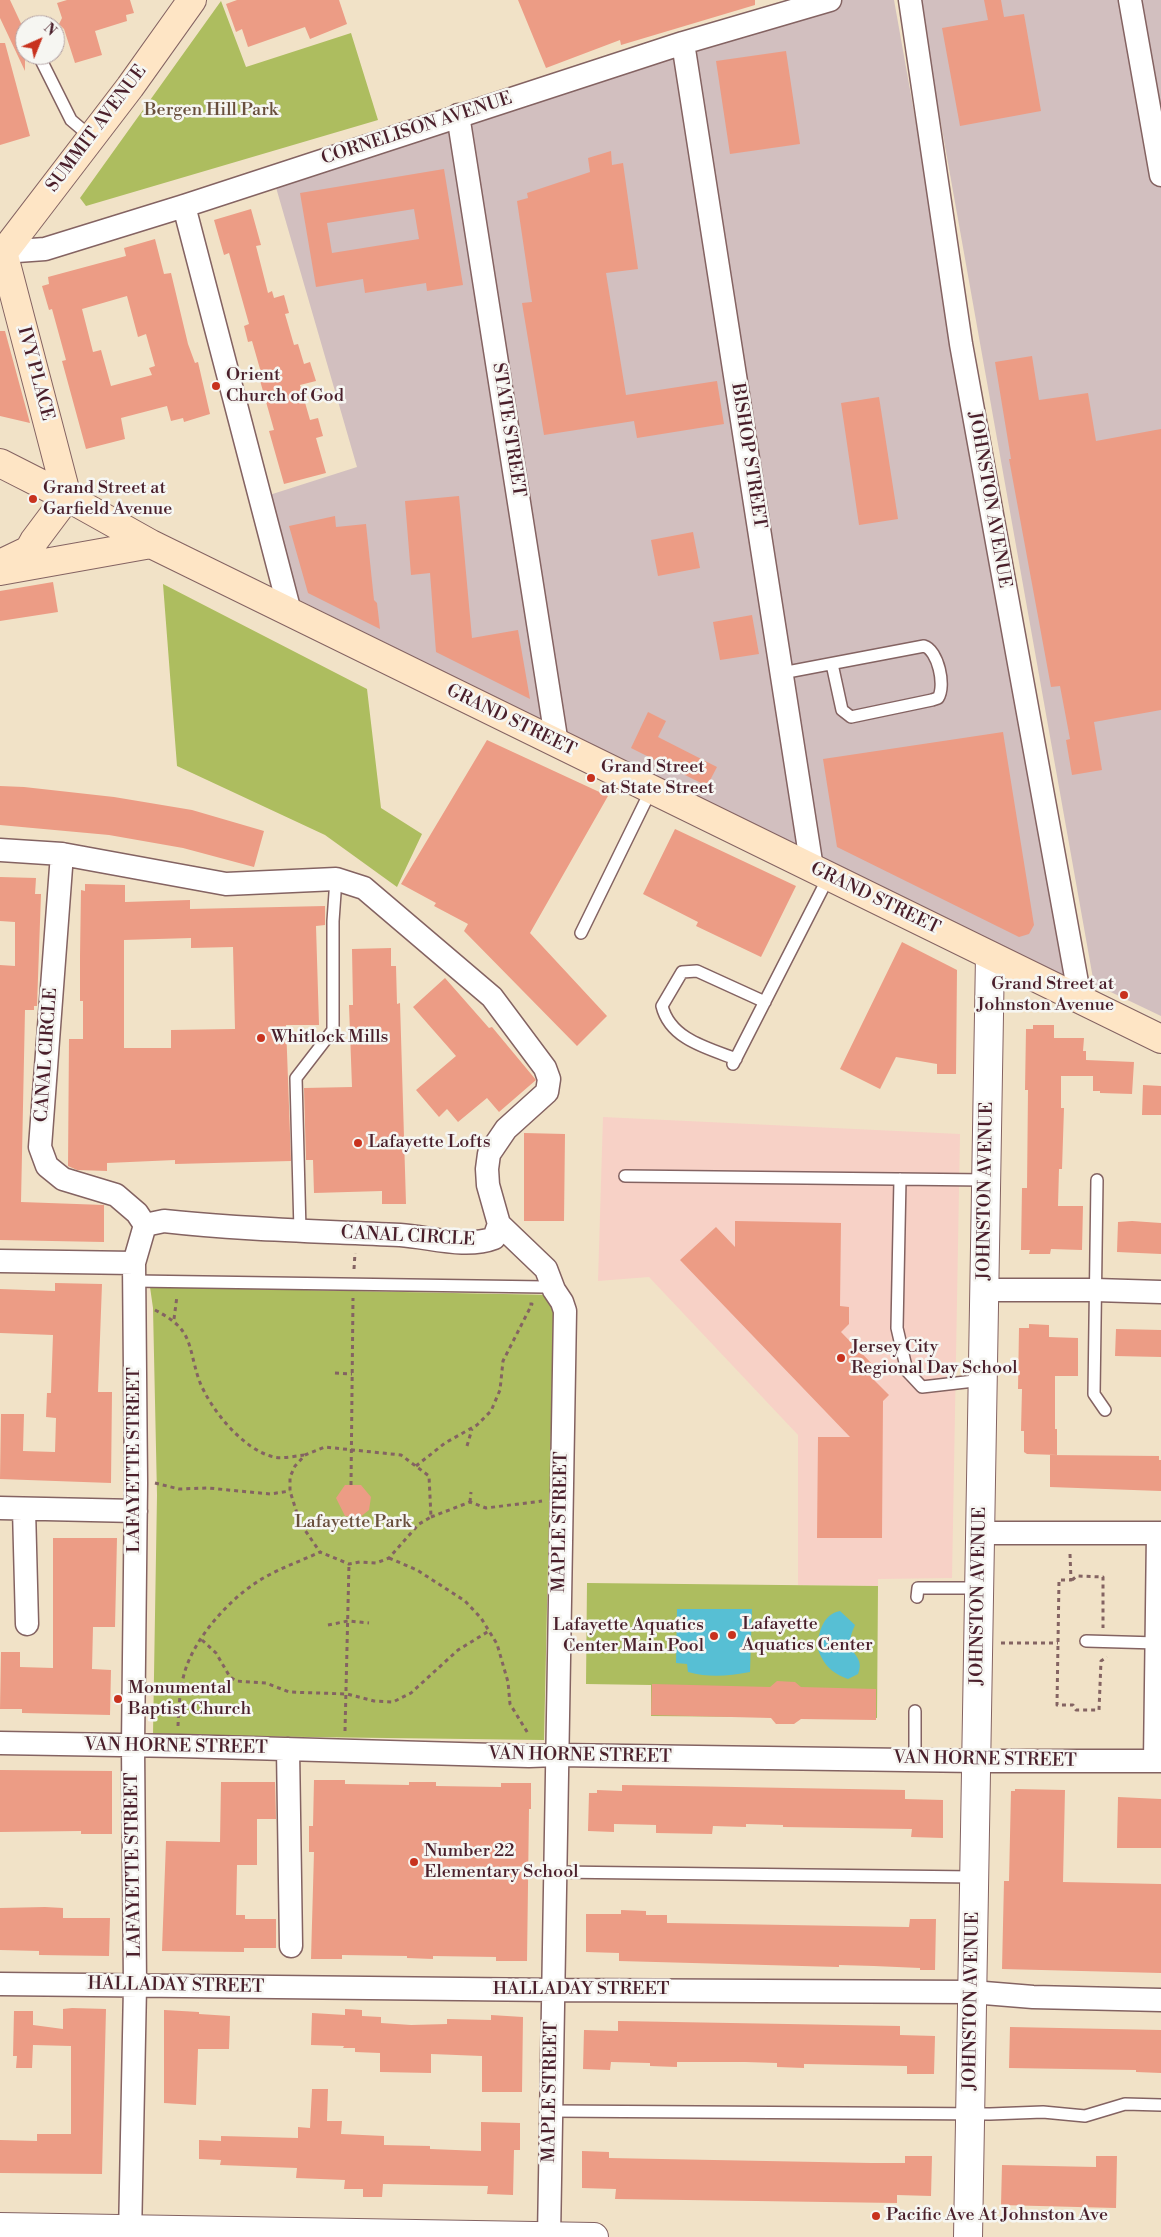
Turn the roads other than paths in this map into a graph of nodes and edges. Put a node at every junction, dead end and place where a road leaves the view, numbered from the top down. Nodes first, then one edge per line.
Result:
1 (192, 0) edge
2 (830, 0) edge
3 (910, 0) edge
4 (1130, 0) edge
5 (683, 43) junction
6 (44, 65) edge
7 (458, 116) junction
8 (92, 137) junction
9 (1161, 175) edge
10 (184, 206) junction
11 (2, 254) edge
12 (0, 463) edge
13 (67, 497) junction
14 (151, 544) junction
15 (0, 564) edge
16 (0, 571) edge
17 (290, 612) junction
18 (832, 664) junction
19 (782, 673) junction
20 (558, 744) junction
21 (651, 790) junction
22 (0, 850) edge
23 (62, 854) junction
24 (821, 872) junction
25 (336, 880) junction
26 (581, 933) dead end
27 (990, 956) junction
28 (1080, 999) junction
29 (765, 1002) junction
30 (1161, 1039) edge
31 (625, 1176) dead end
32 (900, 1180) junction
33 (986, 1180) junction
34 (1097, 1180) dead end
35 (499, 1224) junction
36 (145, 1225) junction
37 (300, 1231) junction
38 (0, 1261) edge
39 (134, 1272) junction
40 (554, 1290) junction
41 (984, 1290) junction
42 (1095, 1290) junction
43 (1161, 1292) edge
44 (983, 1380) junction
45 (1105, 1410) dead end
46 (0, 1508) edge
47 (24, 1509) junction
48 (136, 1512) junction
49 (980, 1533) junction
50 (1160, 1533) edge
51 (979, 1588) junction
52 (917, 1598) dead end
53 (27, 1624) dead end
54 (1086, 1641) dead end
55 (1157, 1643) junction
56 (915, 1711) dead end
57 (0, 1743) edge
58 (133, 1746) junction
59 (288, 1749) junction
60 (557, 1755) junction
61 (915, 1760) junction
62 (977, 1761) junction
63 (1158, 1761) edge
64 (555, 1872) junction
65 (974, 1878) junction
66 (292, 1946) dead end
67 (0, 1984) edge
68 (134, 1986) junction
69 (553, 1990) junction
70 (972, 1992) junction
71 (1161, 2000) edge
72 (1161, 2105) edge
73 (551, 2111) junction
74 (970, 2113) junction
75 (0, 2227) edge
76 (130, 2233) edge
77 (549, 2237) edge
78 (594, 2237) edge
79 (968, 2237) edge

1 - 8 main road, SUMMIT AVENUE
2 - 5 street, CORNELISON AVENUE
3 - 28 street, JOHNSTON AVENUE
4 - 9 street
5 - 7 street, CORNELISON AVENUE
5 - 19 street, BISHOP STREET
6 - 8 lane
7 - 10 street, CORNELISON AVENUE
7 - 20 street, STATE STREET
8 - 11 main road, SUMMIT AVENUE
10 - 11 street, CORNELISON AVENUE
10 - 17 street
11 - 13 main road, IVY PLACE
12 - 13 main road, GRAND STREET
13 - 14 main road, GRAND STREET
13 - 15 main road
14 - 16 main road
14 - 17 main road, GRAND STREET
17 - 20 main road, GRAND STREET
18 - 18 lane
18 - 19 lane
19 - 24 street, BISHOP STREET
20 - 21 main road, GRAND STREET
21 - 24 main road, GRAND STREET
21 - 26 lane
22 - 23 street, CANAL CIRCLE
23 - 25 street, CANAL CIRCLE
23 - 36 street, CANAL CIRCLE
24 - 27 main road, GRAND STREET
24 - 29 lane
25 - 35 street, CANAL CIRCLE
25 - 37 lane
27 - 28 main road, GRAND STREET
27 - 33 street, JOHNSTON AVENUE
28 - 30 main road, GRAND STREET
29 - 29 lane
31 - 32 lane
32 - 33 lane
32 - 44 lane
33 - 41 street, JOHNSTON AVENUE
34 - 42 lane
35 - 37 street, CANAL CIRCLE
35 - 40 street, MAPLE STREET
36 - 37 street, CANAL CIRCLE
36 - 39 street, LAFAYETTE STREET
38 - 39 street
39 - 40 lane
39 - 48 street, LAFAYETTE STREET
40 - 60 street, MAPLE STREET
41 - 42 street
41 - 44 street, JOHNSTON AVENUE
42 - 43 street
42 - 45 lane
44 - 49 street, JOHNSTON AVENUE
46 - 47 street
47 - 48 street
47 - 53 street
48 - 58 street, LAFAYETTE STREET
49 - 50 street
49 - 51 street, JOHNSTON AVENUE
50 - 55 street
51 - 52 lane
51 - 62 street, JOHNSTON AVENUE
54 - 55 lane
55 - 63 street
56 - 61 lane
57 - 58 street, VAN HORNE STREET
58 - 59 street, VAN HORNE STREET
58 - 68 street, LAFAYETTE STREET
59 - 60 street, VAN HORNE STREET
59 - 66 street
60 - 61 street, VAN HORNE STREET
60 - 64 street, MAPLE STREET
61 - 62 street, VAN HORNE STREET
62 - 63 street, VAN HORNE STREET
62 - 65 street, JOHNSTON AVENUE
64 - 65 lane
64 - 69 street, MAPLE STREET
65 - 70 street, JOHNSTON AVENUE
67 - 68 street, HALLADAY STREET
68 - 69 street, HALLADAY STREET
68 - 76 street, LAFAYETTE STREET
69 - 70 street, HALLADAY STREET
69 - 73 street, MAPLE STREET
70 - 71 street, HALLADAY STREET
70 - 74 street, JOHNSTON AVENUE
72 - 74 lane
73 - 74 lane
73 - 77 street, MAPLE STREET
74 - 79 street, JOHNSTON AVENUE
75 - 76 street
76 - 77 street
77 - 78 street

